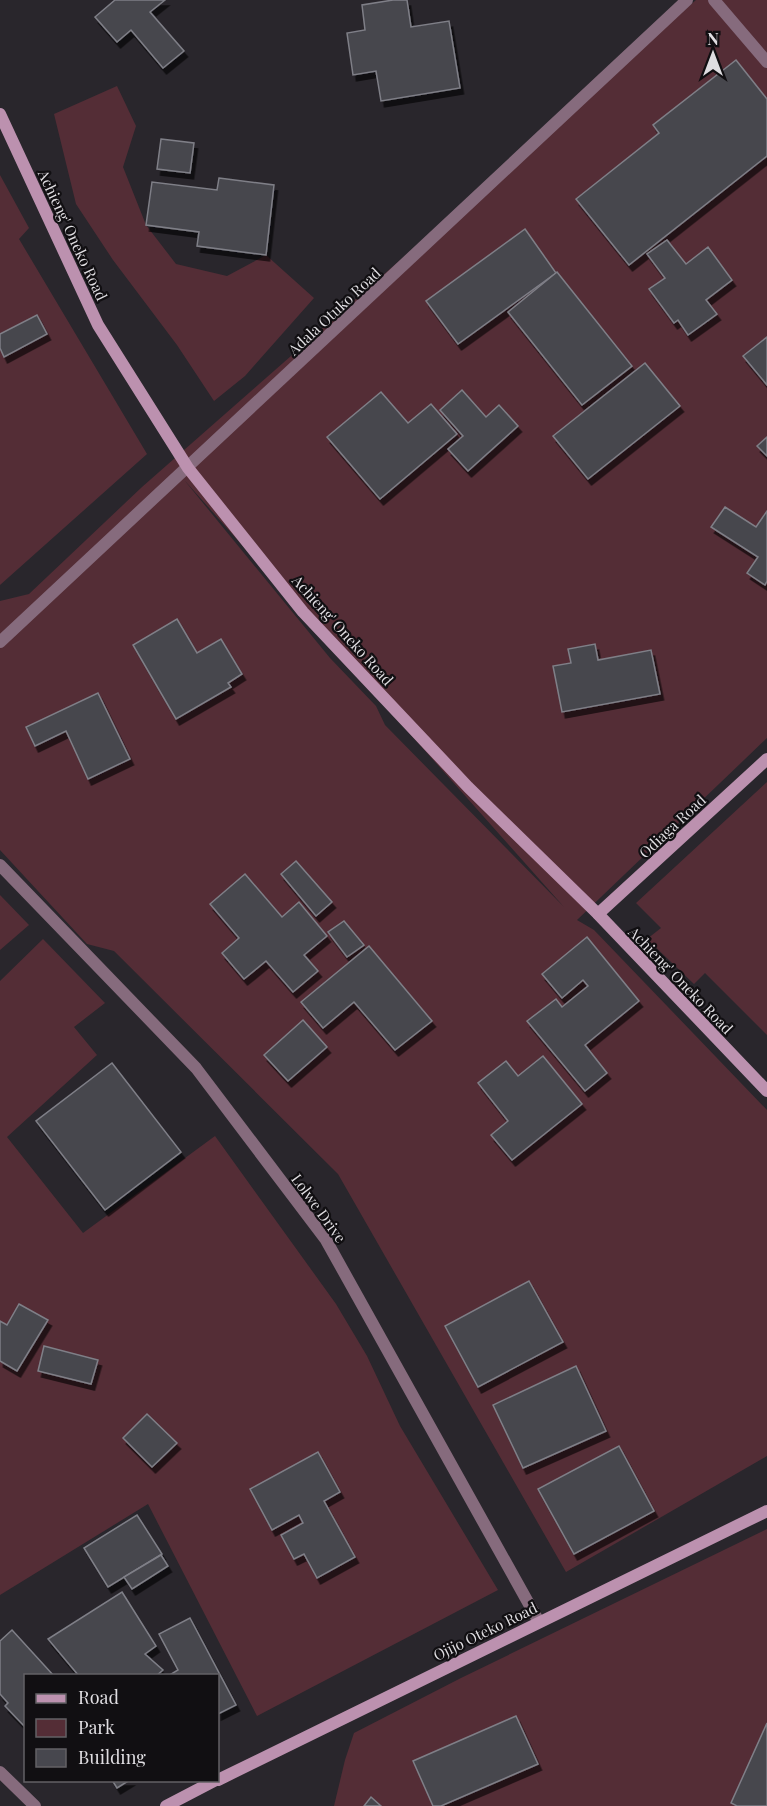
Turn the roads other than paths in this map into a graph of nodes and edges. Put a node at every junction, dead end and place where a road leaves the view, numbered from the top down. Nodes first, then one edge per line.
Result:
1 (687, 0) edge
2 (714, 0) edge
3 (767, 62) edge
4 (0, 114) edge
5 (188, 468) junction
6 (0, 642) edge
7 (767, 759) edge
8 (0, 865) edge
9 (598, 914) junction
10 (767, 1092) edge
11 (767, 1510) edge
12 (540, 1622) junction
13 (0, 1772) edge
14 (219, 1779) edge
15 (213, 1782) edge
16 (35, 1806) edge
17 (166, 1806) edge

1 - 5 street, Adala Otuko Road
2 - 3 street
4 - 5 main road, Achieng' Oneko Road
5 - 6 street, Adala Otuko Road
5 - 9 main road, Achieng' Oneko Road
7 - 9 main road, Odiaga Road
8 - 12 street, Lolwe Drive
9 - 10 main road, Achieng' Oneko Road
11 - 12 main road, Ojijo Oteko Road
12 - 14 main road, Ojijo Oteko Road
13 - 16 street
15 - 17 main road, Ojijo Oteko Road

